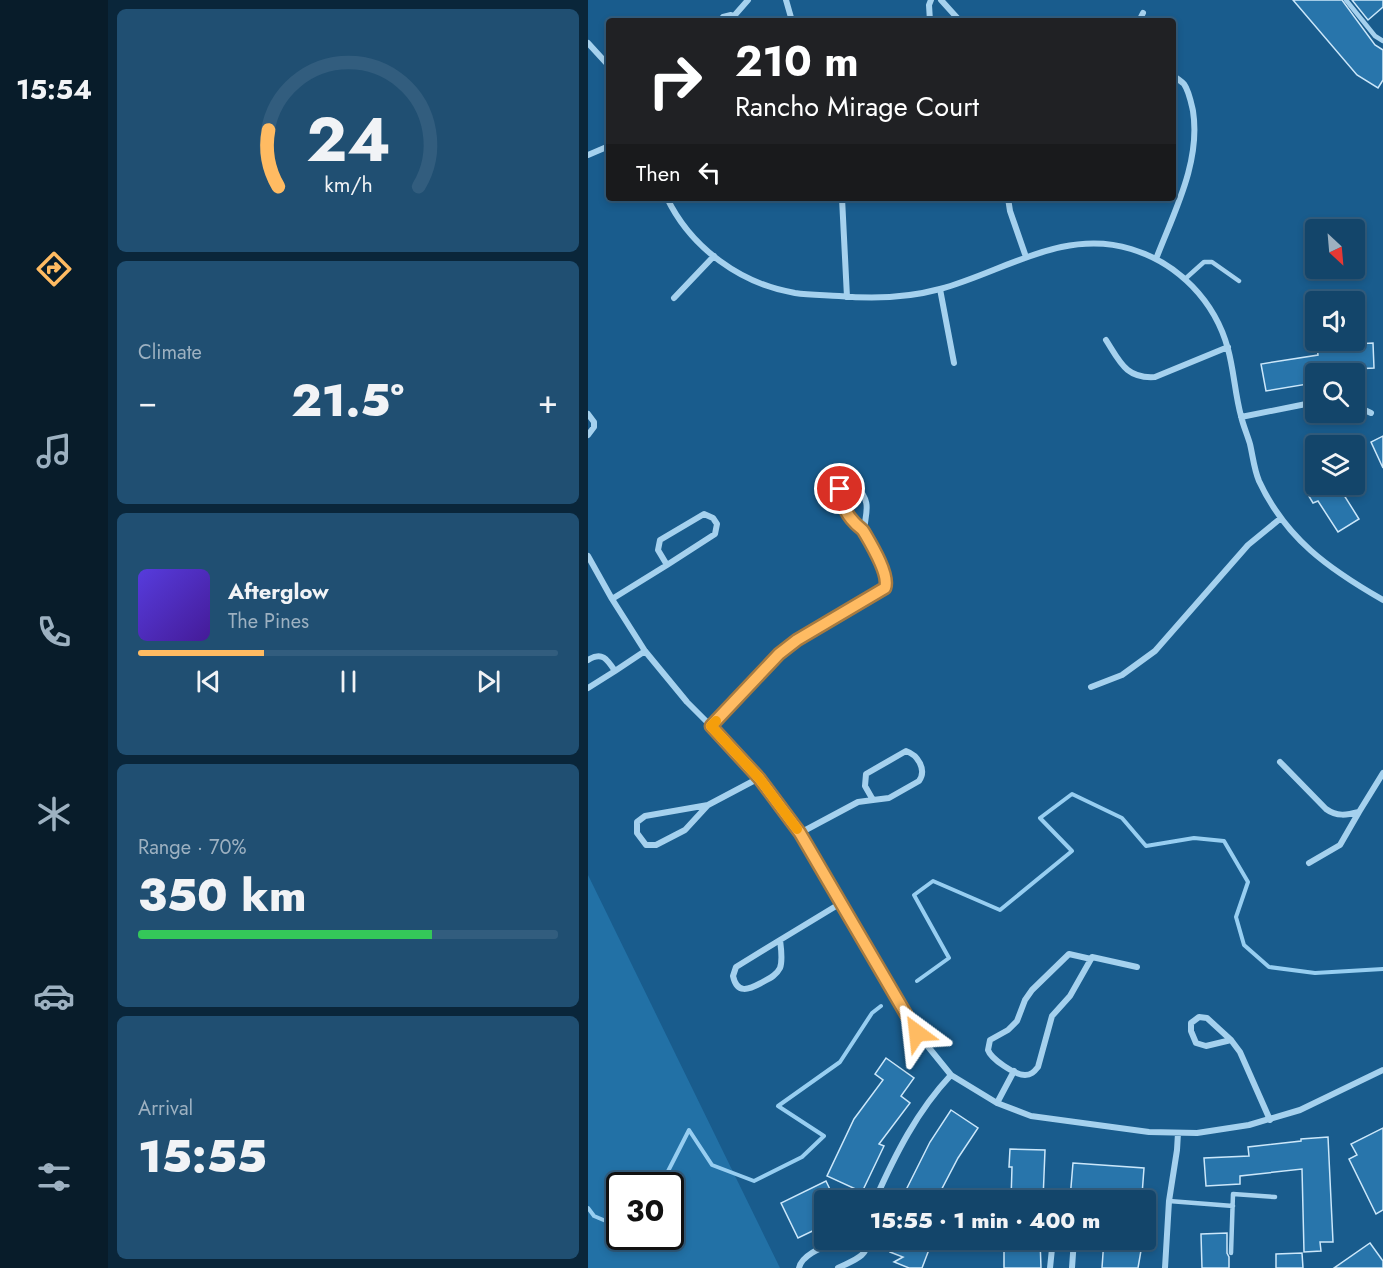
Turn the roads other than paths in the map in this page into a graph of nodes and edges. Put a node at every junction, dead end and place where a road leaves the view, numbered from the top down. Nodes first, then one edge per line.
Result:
1 (748, 0) edge
2 (786, 0) edge
3 (931, 0) edge
4 (941, 0) edge
5 (1346, 0) edge
6 (1143, 13) dead end
7 (738, 18) edge
8 (791, 18) edge
9 (930, 18) edge
10 (957, 18) edge
11 (1140, 18) edge
12 (1383, 40) edge
13 (588, 43) edge
14 (606, 63) edge
15 (1176, 78) edge
16 (606, 147) edge
17 (588, 155) edge
18 (669, 201) edge
19 (842, 201) edge
20 (1008, 201) edge
21 (714, 256) junction
22 (1026, 257) junction
23 (1156, 259) junction
24 (1185, 279) junction
25 (1239, 281) dead end
26 (940, 289) junction
27 (847, 297) junction
28 (674, 298) dead end
29 (1106, 340) dead end
30 (1228, 347) junction
31 (954, 363) dead end
32 (1305, 404) edge
33 (1365, 410) edge
34 (1371, 412) dead end
35 (588, 414) edge
36 (1241, 417) junction
37 (588, 435) edge
38 (1281, 518) junction
39 (864, 531) junction
40 (588, 556) edge
41 (667, 565) junction
42 (612, 599) junction
43 (1383, 600) edge
44 (645, 651) junction
45 (588, 660) edge
46 (615, 671) junction
47 (1091, 687) dead end
48 (588, 688) edge
49 (711, 726) junction
50 (1280, 762) dead end
51 (1383, 773) edge
52 (759, 778) junction
53 (873, 800) junction
54 (708, 805) junction
55 (1359, 812) junction
56 (800, 833) junction
57 (1309, 863) dead end
58 (841, 903) junction
59 (780, 940) junction
60 (1091, 959) junction
61 (1137, 967) dead end
62 (1231, 1040) junction
63 (1383, 1070) edge
64 (1014, 1071) junction
65 (951, 1075) junction
66 (997, 1103) junction
67 (1270, 1120) junction
68 (1178, 1133) junction
69 (879, 1190) edge
70 (1275, 1197) dead end
71 (1169, 1201) junction
72 (1233, 1206) junction
73 (819, 1250) edge
74 (866, 1250) edge
75 (1052, 1250) edge
76 (1073, 1250) edge
77 (1231, 1253) dead end
78 (799, 1268) edge
79 (838, 1268) edge
80 (1050, 1268) edge
81 (1072, 1268) edge
82 (1165, 1268) edge

1 - 7 street
2 - 8 street
3 - 9 street
4 - 10 street
5 - 12 lane
6 - 11 street
13 - 14 street
15 - 23 street
16 - 17 street
18 - 21 street
19 - 27 street
20 - 22 street
21 - 27 street
21 - 28 street
22 - 23 street
22 - 26 street
23 - 24 street
24 - 25 lane
24 - 30 street
26 - 27 street
26 - 31 street
29 - 30 street
30 - 36 street
32 - 36 street
33 - 34 street
35 - 37 street
36 - 38 street
38 - 43 street
38 - 47 street
39 - 39 street
39 - 49 street
40 - 42 street
41 - 41 street
41 - 42 street
42 - 44 street
44 - 46 street
44 - 49 street
45 - 46 street
46 - 48 street
49 - 52 street
50 - 55 street
51 - 55 street
52 - 54 street
52 - 56 street
53 - 53 street
53 - 56 street
54 - 54 street
55 - 57 street
56 - 58 street
58 - 59 street
58 - 65 street
59 - 59 street
60 - 61 street
60 - 64 street
60 - 64 street
62 - 62 street
62 - 67 street
63 - 67 street
64 - 66 street
65 - 66 street
65 - 69 street
66 - 68 street
67 - 68 street
68 - 71 street
70 - 72 lane
71 - 72 lane
71 - 82 street
72 - 77 lane
73 - 78 street
74 - 79 street
75 - 80 street
76 - 81 street

